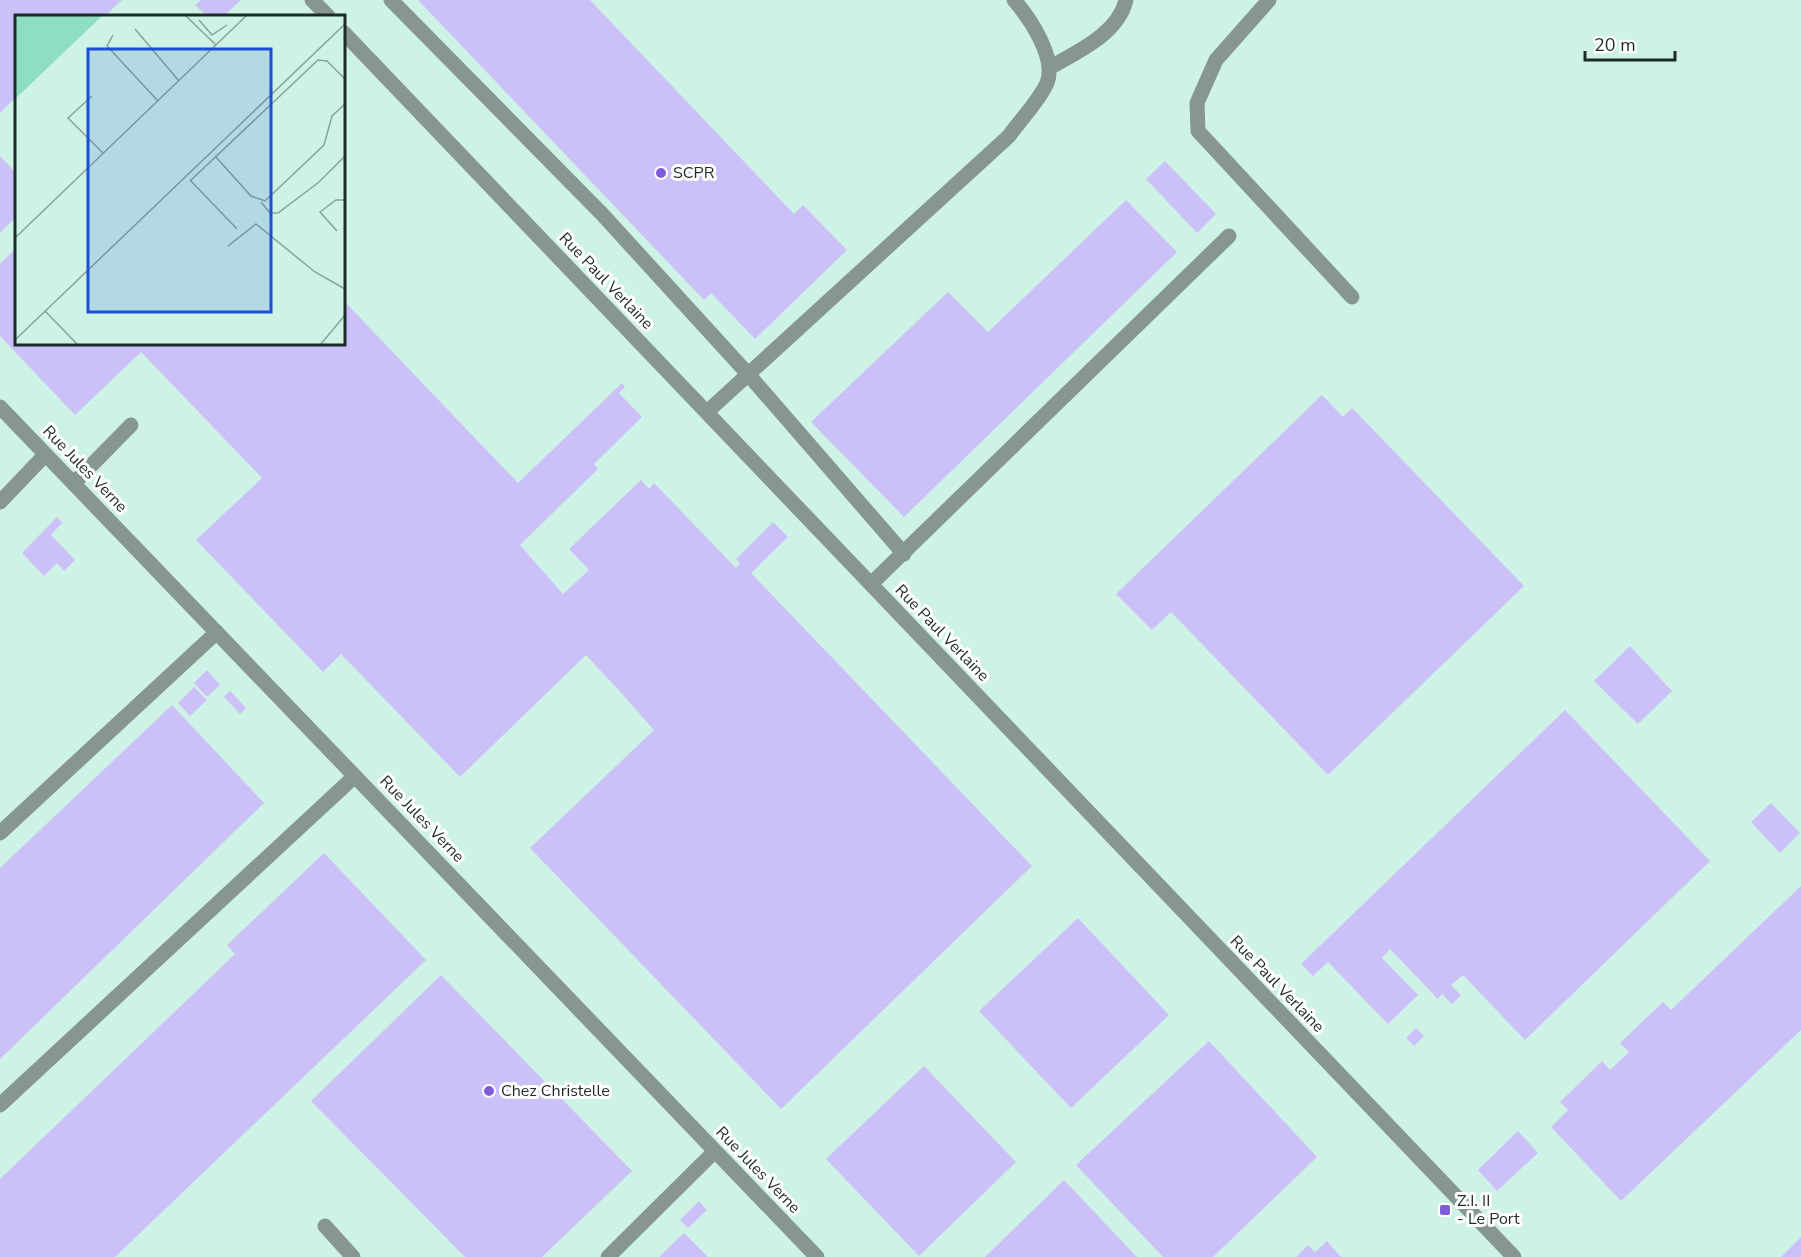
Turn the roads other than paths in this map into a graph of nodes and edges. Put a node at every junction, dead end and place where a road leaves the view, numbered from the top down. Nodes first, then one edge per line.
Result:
1 (312, 0) edge
2 (391, 0) edge
3 (1014, 0) edge
4 (1126, 0) edge
5 (1269, 0) edge
6 (327, 15) edge
7 (345, 34) edge
8 (1049, 68) junction
9 (1229, 236) dead end
10 (1352, 297) dead end
11 (748, 374) junction
12 (0, 407) edge
13 (707, 412) junction
14 (131, 425) dead end
15 (45, 455) junction
16 (74, 483) junction
17 (0, 502) edge
18 (904, 554) junction
19 (871, 584) junction
20 (217, 632) junction
21 (355, 776) junction
22 (0, 833) edge
23 (0, 1105) edge
24 (715, 1151) junction
25 (325, 1226) dead end
26 (353, 1257) edge
27 (608, 1257) edge
28 (817, 1257) edge
29 (1514, 1257) edge

1 - 6 street
2 - 11 street
3 - 8 street
4 - 8 street
5 - 10 street
7 - 13 street, Rue Paul Verlaine
8 - 11 street
9 - 18 street
11 - 13 street
11 - 18 street
12 - 15 street, Rue Jules Verne
13 - 19 street, Rue Paul Verlaine
14 - 16 street
15 - 16 street, Rue Jules Verne
15 - 17 street
16 - 20 street, Rue Jules Verne
18 - 19 street
19 - 29 street, Rue Paul Verlaine
20 - 21 street, Rue Jules Verne
20 - 22 street
21 - 23 street
21 - 24 street, Rue Jules Verne
24 - 27 street
24 - 28 street, Rue Jules Verne
25 - 26 street

